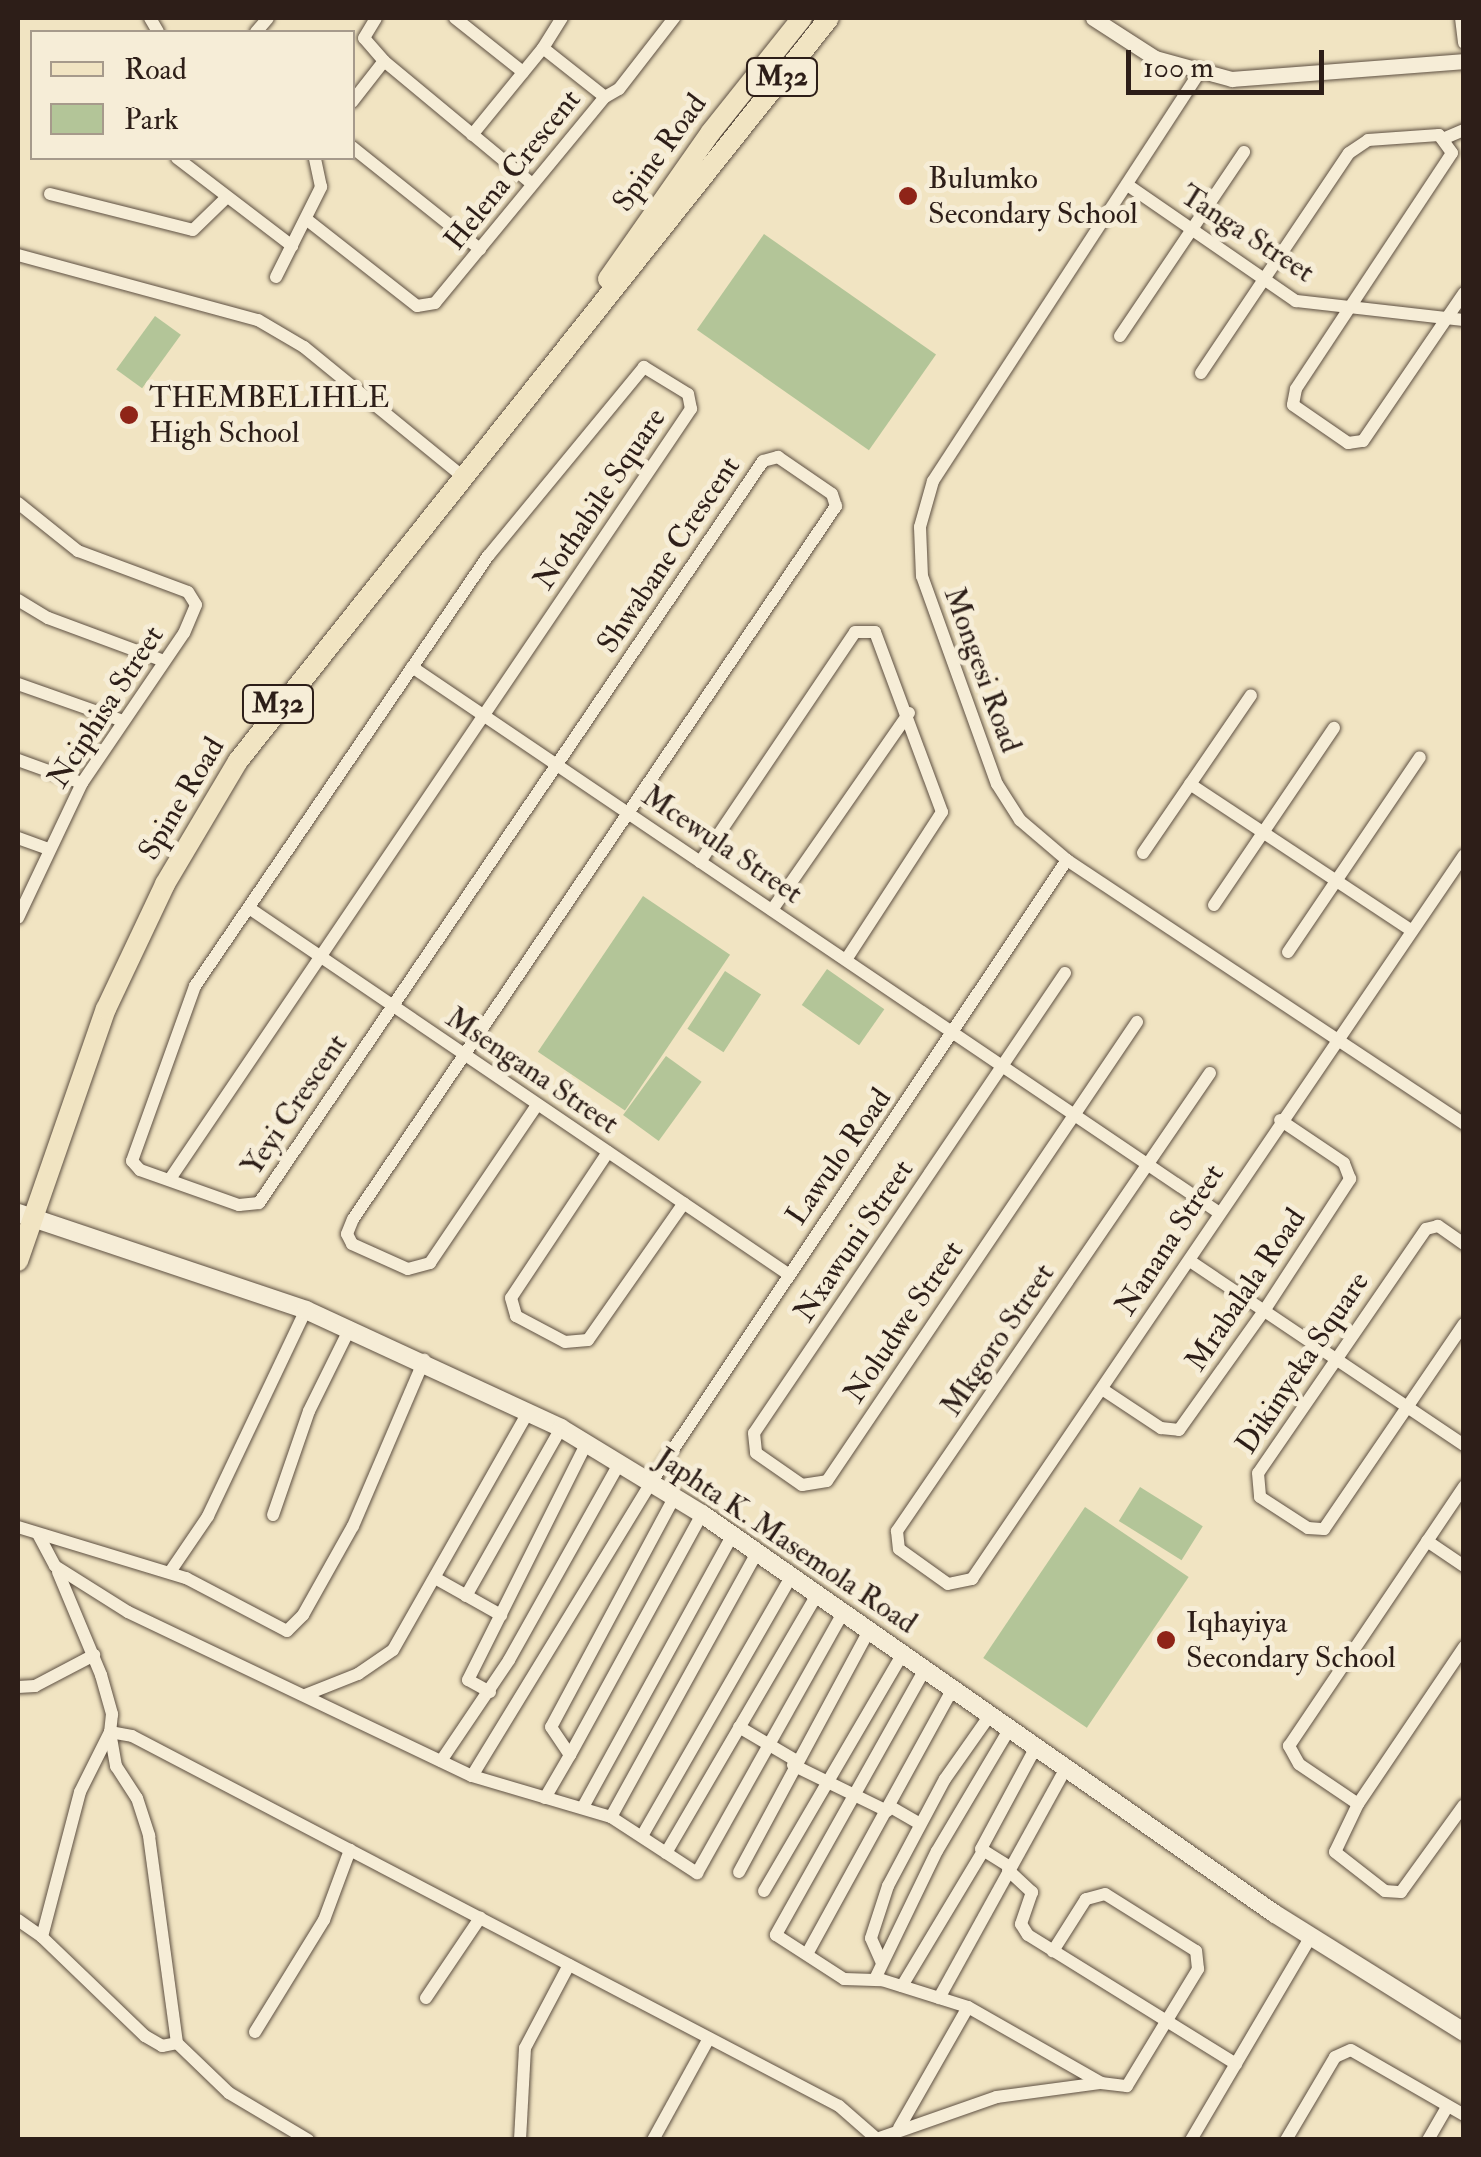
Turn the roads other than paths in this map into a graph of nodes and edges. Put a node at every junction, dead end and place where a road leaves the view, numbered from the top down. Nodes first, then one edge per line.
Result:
1 (376, 18) edge
2 (455, 18) edge
3 (562, 18) edge
4 (802, 18) edge
5 (829, 18) edge
6 (1093, 18) edge
7 (1461, 18) edge
8 (667, 20) edge
9 (1464, 43) edge
10 (543, 48) junction
11 (384, 61) junction
12 (1464, 61) edge
13 (523, 72) junction
14 (1199, 73) junction
15 (604, 97) junction
16 (355, 98) edge
17 (1464, 130) edge
18 (472, 134) junction
19 (1445, 138) junction
20 (355, 149) edge
21 (1244, 152) dead end
22 (180, 160) edge
23 (315, 160) edge
24 (532, 184) junction
25 (1129, 186) junction
26 (50, 194) dead end
27 (228, 198) junction
28 (306, 220) junction
29 (1192, 229) junction
30 (292, 246) junction
31 (480, 249) junction
32 (18, 255) edge
33 (276, 277) dead end
34 (1263, 277) junction
35 (1464, 293) edge
36 (1349, 309) junction
37 (1446, 320) junction
38 (1464, 320) edge
39 (1120, 336) dead end
40 (1201, 373) dead end
41 (539, 379) junction
42 (460, 476) junction
43 (23, 508) edge
44 (18, 525) edge
45 (18, 600) edge
46 (164, 660) junction
47 (412, 667) junction
48 (18, 684) edge
49 (1251, 696) dead end
50 (909, 713) junction
51 (484, 715) junction
52 (123, 722) junction
53 (1334, 728) dead end
54 (1420, 756) dead end
55 (18, 760) edge
56 (557, 764) junction
57 (82, 782) junction
58 (1190, 784) junction
59 (629, 812) junction
60 (1264, 832) junction
61 (18, 838) edge
62 (48, 849) junction
63 (1143, 853) dead end
64 (1464, 855) edge
65 (1066, 860) junction
66 (700, 862) junction
67 (1336, 880) junction
68 (1214, 904) dead end
69 (249, 908) junction
70 (772, 910) junction
71 (18, 916) edge
72 (1412, 930) junction
73 (1288, 952) dead end
74 (320, 956) junction
75 (846, 960) junction
76 (1066, 973) dead end
77 (393, 1005) junction
78 (1138, 1022) dead end
79 (954, 1033) junction
80 (1336, 1038) junction
81 (465, 1055) junction
82 (1002, 1066) junction
83 (1210, 1073) dead end
84 (537, 1105) junction
85 (1074, 1114) junction
86 (1280, 1120) junction
87 (1464, 1124) edge
88 (608, 1152) junction
89 (1148, 1164) junction
90 (170, 1179) junction
91 (684, 1203) junction
92 (1218, 1212) junction
93 (25, 1215) edge
94 (1464, 1244) edge
95 (18, 1260) edge
96 (1190, 1260) junction
97 (788, 1274) junction
98 (306, 1310) junction
99 (1264, 1311) junction
100 (1464, 1324) edge
101 (350, 1328) junction
102 (1336, 1359) junction
103 (424, 1360) junction
104 (1102, 1389) junction
105 (1409, 1408) junction
106 (529, 1411) junction
107 (561, 1428) junction
108 (586, 1442) junction
109 (752, 1445) joint
110 (1464, 1445) edge
111 (620, 1462) junction
112 (652, 1481) junction
113 (1464, 1487) edge
114 (675, 1496) junction
115 (702, 1514) junction
116 (273, 1515) dead end
117 (18, 1527) edge
118 (38, 1534) junction
119 (733, 1534) junction
120 (1427, 1540) junction
121 (896, 1545) joint
122 (758, 1551) junction
123 (55, 1566) junction
124 (1464, 1566) edge
125 (170, 1572) junction
126 (792, 1575) junction
127 (435, 1578) junction
128 (818, 1593) junction
129 (466, 1596) junction
130 (844, 1611) junction
131 (502, 1615) junction
132 (870, 1629) junction
133 (1464, 1647) edge
134 (904, 1653) junction
135 (94, 1655) junction
136 (925, 1669) junction
137 (18, 1687) edge
138 (953, 1688) junction
139 (490, 1692) junction
140 (305, 1695) junction
141 (990, 1715) junction
142 (740, 1727) junction
143 (1010, 1728) junction
144 (110, 1732) junction
145 (768, 1744) junction
146 (1036, 1747) junction
147 (570, 1755) junction
148 (441, 1761) junction
149 (794, 1762) junction
150 (1066, 1768) junction
151 (472, 1776) junction
152 (826, 1782) junction
153 (854, 1795) junction
154 (546, 1798) junction
155 (1358, 1804) junction
156 (1464, 1805) edge
157 (583, 1806) junction
158 (888, 1809) junction
159 (611, 1817) junction
160 (920, 1824) junction
161 (642, 1836) junction
162 (350, 1850) junction
163 (666, 1853) junction
164 (982, 1853) junction
165 (1009, 1869) junction
166 (738, 1872) dead end
167 (764, 1891) dead end
168 (480, 1918) junction
169 (18, 1920) edge
170 (42, 1936) junction
171 (1310, 1938) junction
172 (1053, 1950) junction
173 (807, 1954) junction
174 (882, 1963) junction
175 (569, 1965) junction
176 (875, 1979) junction
177 (902, 1986) junction
178 (426, 1998) dead end
179 (939, 1998) junction
180 (968, 2007) junction
181 (1166, 2021) junction
182 (255, 2032) dead end
183 (1464, 2032) edge
184 (709, 2038) junction
185 (176, 2043) junction
186 (1236, 2064) junction
187 (1102, 2083) junction
188 (1448, 2106) junction
189 (1464, 2115) edge
190 (899, 2128) junction
191 (876, 2139) edge
192 (308, 2140) edge
193 (520, 2140) edge
194 (653, 2140) edge
195 (1191, 2140) edge
196 (1286, 2140) edge
197 (1428, 2140) edge

1 - 11 street
2 - 13 street, Helena Crescent
3 - 10 street
4 - 41 main road, Spine Road / M32
5 - 41 main road, Spine Road / M32
6 - 14 street
7 - 9 street
8 - 15 street
10 - 13 street, Helena Crescent
10 - 15 street, Helena Crescent
11 - 16 street
11 - 18 street
12 - 14 street
13 - 18 street
14 - 25 street, Mongesi Road
15 - 24 street, Helena Crescent
17 - 19 street
18 - 24 street
19 - 34 street
19 - 36 street
20 - 31 street
21 - 29 street
22 - 27 street
23 - 28 street
24 - 31 street, Helena Crescent
25 - 29 street, Tanga Street
25 - 65 street, Mongesi Road
26 - 27 street
27 - 30 street
28 - 30 street
28 - 31 street, Helena Crescent
29 - 34 street, Tanga Street
29 - 39 street
30 - 33 street
32 - 42 street
34 - 36 street, Tanga Street
34 - 40 street
35 - 37 street
36 - 37 street, Tanga Street
36 - 37 street
37 - 38 street, Tanga Street
41 - 42 main road, Spine Road / M32
42 - 93 main road, Spine Road / M32
43 - 44 street
43 - 46 street, Nciphisa Street
45 - 46 street
46 - 52 street, Nciphisa Street
47 - 51 street, Mcewula Street
47 - 51 street, Nothabile Square
47 - 69 street, Nothabile Square
48 - 52 street
49 - 58 street
50 - 66 street
50 - 70 street
50 - 75 street
51 - 56 street, Mcewula Street
51 - 74 street, Nothabile Square
52 - 57 street, Nciphisa Street
53 - 60 street
54 - 67 street
55 - 57 street
56 - 59 street, Mcewula Street
56 - 59 street, Shwabane Crescent
56 - 77 street, Shwabane Crescent
57 - 62 street, Nciphisa Street
58 - 60 street
58 - 63 street
59 - 66 street, Mcewula Street
59 - 81 street, Shwabane Crescent
60 - 67 street
60 - 68 street
61 - 62 street
62 - 71 street, Nciphisa Street
64 - 72 street, Nanana Street
65 - 79 street, Lawulo Road
65 - 80 street, Mongesi Road
66 - 70 street, Mcewula Street
67 - 72 street
67 - 73 street
69 - 74 street, Msengana Street
69 - 90 street, Nothabile Square
70 - 75 street, Mcewula Street
72 - 80 street, Nanana Street
74 - 77 street, Msengana Street
74 - 90 street, Nothabile Square
75 - 79 street, Mcewula Street
76 - 82 street
77 - 81 street, Msengana Street
77 - 90 street, Yeyi Crescent
78 - 85 street
79 - 82 street, Mcewula Street
79 - 97 street, Lawulo Road
80 - 86 street, Nanana Street
80 - 87 street, Mongesi Road
81 - 84 street, Msengana Street
81 - 84 street, Shwabane Crescent
82 - 85 street, Mcewula Street
82 - 109 street, Nxawuni Street
83 - 89 street
84 - 88 street, Msengana Street
85 - 89 street, Mcewula Street
85 - 109 street, Noludwe Street
86 - 92 street, Nanana Street
86 - 99 street, Mrabalala Road
88 - 91 street, Msengana Street
88 - 91 street
89 - 92 street, Mcewula Street
89 - 121 street, Mkgoro Street
91 - 97 street, Msengana Street
92 - 96 street, Nanana Street
93 - 95 main road, Spine Road / M32
93 - 98 main road, Japhta K. Masemola Road
94 - 102 street, Dikinyeka Square
96 - 99 street
96 - 104 street, Nanana Street
97 - 112 street, Lawulo Road
98 - 101 main road, Japhta K. Masemola Road
98 - 125 street
99 - 102 street
99 - 104 street, Mrabalala Road
100 - 105 street, Dikinyeka Square
101 - 103 main road, Japhta K. Masemola Road
101 - 116 street
102 - 105 street
102 - 105 street, Dikinyeka Square
103 - 106 main road, Japhta K. Masemola Road
103 - 125 street
104 - 121 street, Nanana Street
105 - 110 street
106 - 107 main road, Japhta K. Masemola Road
106 - 127 street
107 - 108 main road, Japhta K. Masemola Road
107 - 129 street
108 - 111 main road, Japhta K. Masemola Road
108 - 131 street
111 - 112 main road, Japhta K. Masemola Road
111 - 139 street
112 - 114 main road, Japhta K. Masemola Road
112 - 151 street, Lawulo Road
113 - 120 street
114 - 115 main road, Japhta K. Masemola Road
114 - 147 street
115 - 119 main road, Japhta K. Masemola Road
115 - 147 street
117 - 118 street
118 - 123 street
118 - 125 street
119 - 122 main road, Japhta K. Masemola Road
119 - 157 street
120 - 124 street
120 - 155 street
122 - 126 main road, Japhta K. Masemola Road
122 - 159 street
123 - 135 street
123 - 140 street
126 - 128 main road, Japhta K. Masemola Road
126 - 161 street
127 - 129 street
127 - 140 street
128 - 130 main road, Japhta K. Masemola Road
128 - 142 street
129 - 131 street
130 - 132 main road, Japhta K. Masemola Road
130 - 145 street
131 - 139 street
132 - 134 main road, Japhta K. Masemola Road
132 - 149 street
133 - 155 street
134 - 136 main road, Japhta K. Masemola Road
134 - 152 street
135 - 137 street
135 - 144 street
136 - 138 main road, Japhta K. Masemola Road
136 - 153 street
138 - 141 main road, Japhta K. Masemola Road
138 - 158 street
139 - 148 street
140 - 148 street
141 - 143 main road, Japhta K. Masemola Road
141 - 160 street
142 - 145 street
142 - 163 street
143 - 146 main road, Japhta K. Masemola Road
143 - 174 street
144 - 162 street
144 - 170 street
144 - 185 street
145 - 149 street
145 - 163 street
146 - 150 main road, Japhta K. Masemola Road
146 - 164 street
147 - 154 street
148 - 151 street
149 - 152 street
149 - 166 street
150 - 165 street
150 - 171 main road, Japhta K. Masemola Road
151 - 154 street
152 - 153 street
152 - 167 street
153 - 158 street
153 - 173 street
154 - 157 street
155 - 156 street
157 - 159 street
158 - 160 street
158 - 173 street
159 - 161 street
160 - 174 street
161 - 163 street
162 - 168 street
162 - 182 street
164 - 165 street
164 - 177 street
165 - 172 street
165 - 179 street
168 - 175 street
168 - 178 street
169 - 170 street
170 - 185 street
171 - 183 main road, Japhta K. Masemola Road
171 - 186 street
172 - 181 street
172 - 181 street
173 - 176 street
174 - 176 street
175 - 184 street
175 - 193 street
176 - 177 street
177 - 179 street
179 - 180 street
180 - 187 street
180 - 190 street
181 - 186 street
181 - 187 street
184 - 191 street
184 - 194 street
185 - 192 street
186 - 195 street
187 - 190 street
188 - 189 street
188 - 196 street
188 - 197 street
190 - 191 street

